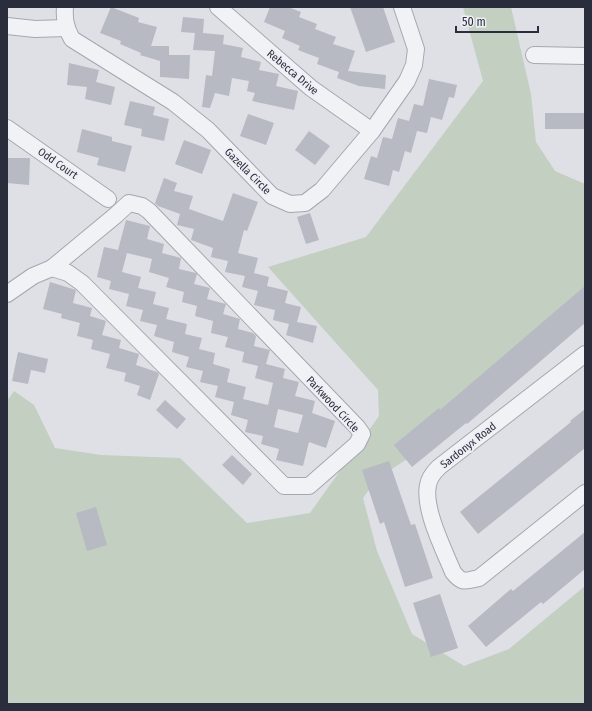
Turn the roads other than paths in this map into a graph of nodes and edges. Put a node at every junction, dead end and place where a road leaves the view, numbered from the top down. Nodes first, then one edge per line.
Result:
1 (66, 7) edge
2 (402, 7) edge
3 (227, 10) edge
4 (7, 26) edge
5 (66, 28) junction
6 (534, 55) dead end
7 (585, 56) edge
8 (7, 128) edge
9 (372, 132) junction
10 (108, 199) dead end
11 (52, 268) junction
12 (7, 294) edge
13 (585, 354) edge
14 (585, 493) edge

1 - 5 street
2 - 9 street, Gazella Circle
3 - 9 street, Rebecca Drive
4 - 5 street
5 - 9 street, Gazella Circle
6 - 7 street
8 - 10 street, Odd Court
11 - 11 street, Parkwood Circle
11 - 12 street, Parkwood Circle
13 - 14 street, Sardonyx Road

